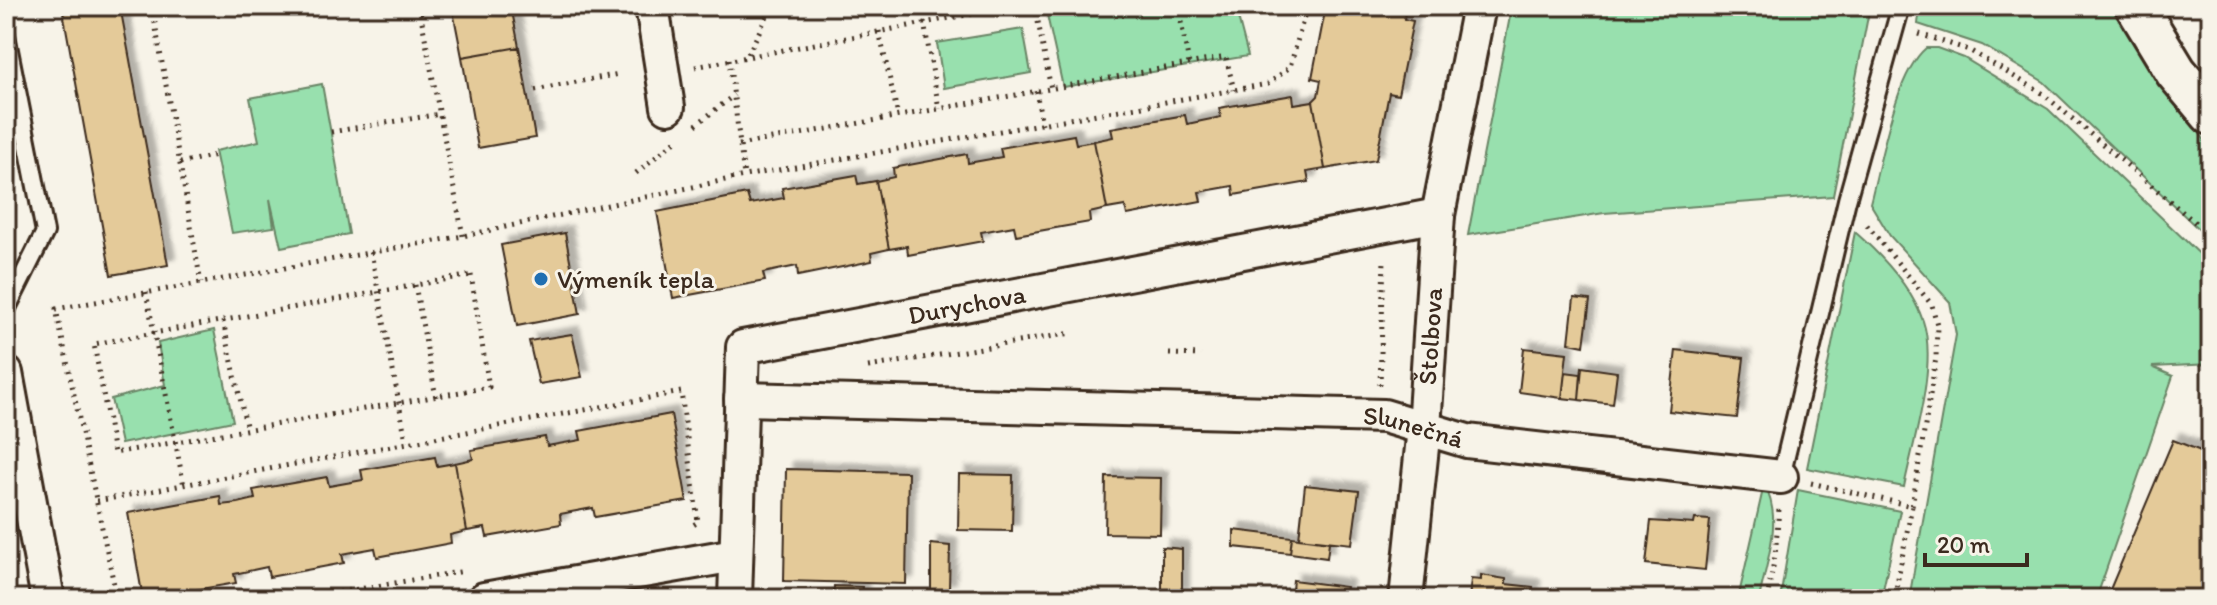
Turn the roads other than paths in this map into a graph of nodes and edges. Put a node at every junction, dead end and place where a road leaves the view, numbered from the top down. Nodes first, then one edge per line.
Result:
1 (652, 6) edge
2 (1479, 6) edge
3 (1901, 6) edge
4 (2136, 6) edge
5 (6, 35) edge
6 (666, 91) road end
7 (2211, 114) edge
8 (1438, 215) junction
9 (6, 310) edge
10 (6, 373) edge
11 (741, 399) junction
12 (1411, 423) junction
13 (1781, 477) joint
14 (735, 555) junction
15 (476, 585) edge
16 (48, 599) edge
17 (735, 599) edge
18 (1406, 599) edge

1 - 6 street
2 - 8 street
3 - 13 lane
4 - 7 street
5 - 9 lane
8 - 11 street, Durychova
8 - 12 street, Štolbova
10 - 16 street
11 - 12 street, Slunečná
11 - 14 street, Durychova
12 - 13 street, Slunečná
12 - 18 street, Štolbova
14 - 15 street
14 - 17 street, Durychova

